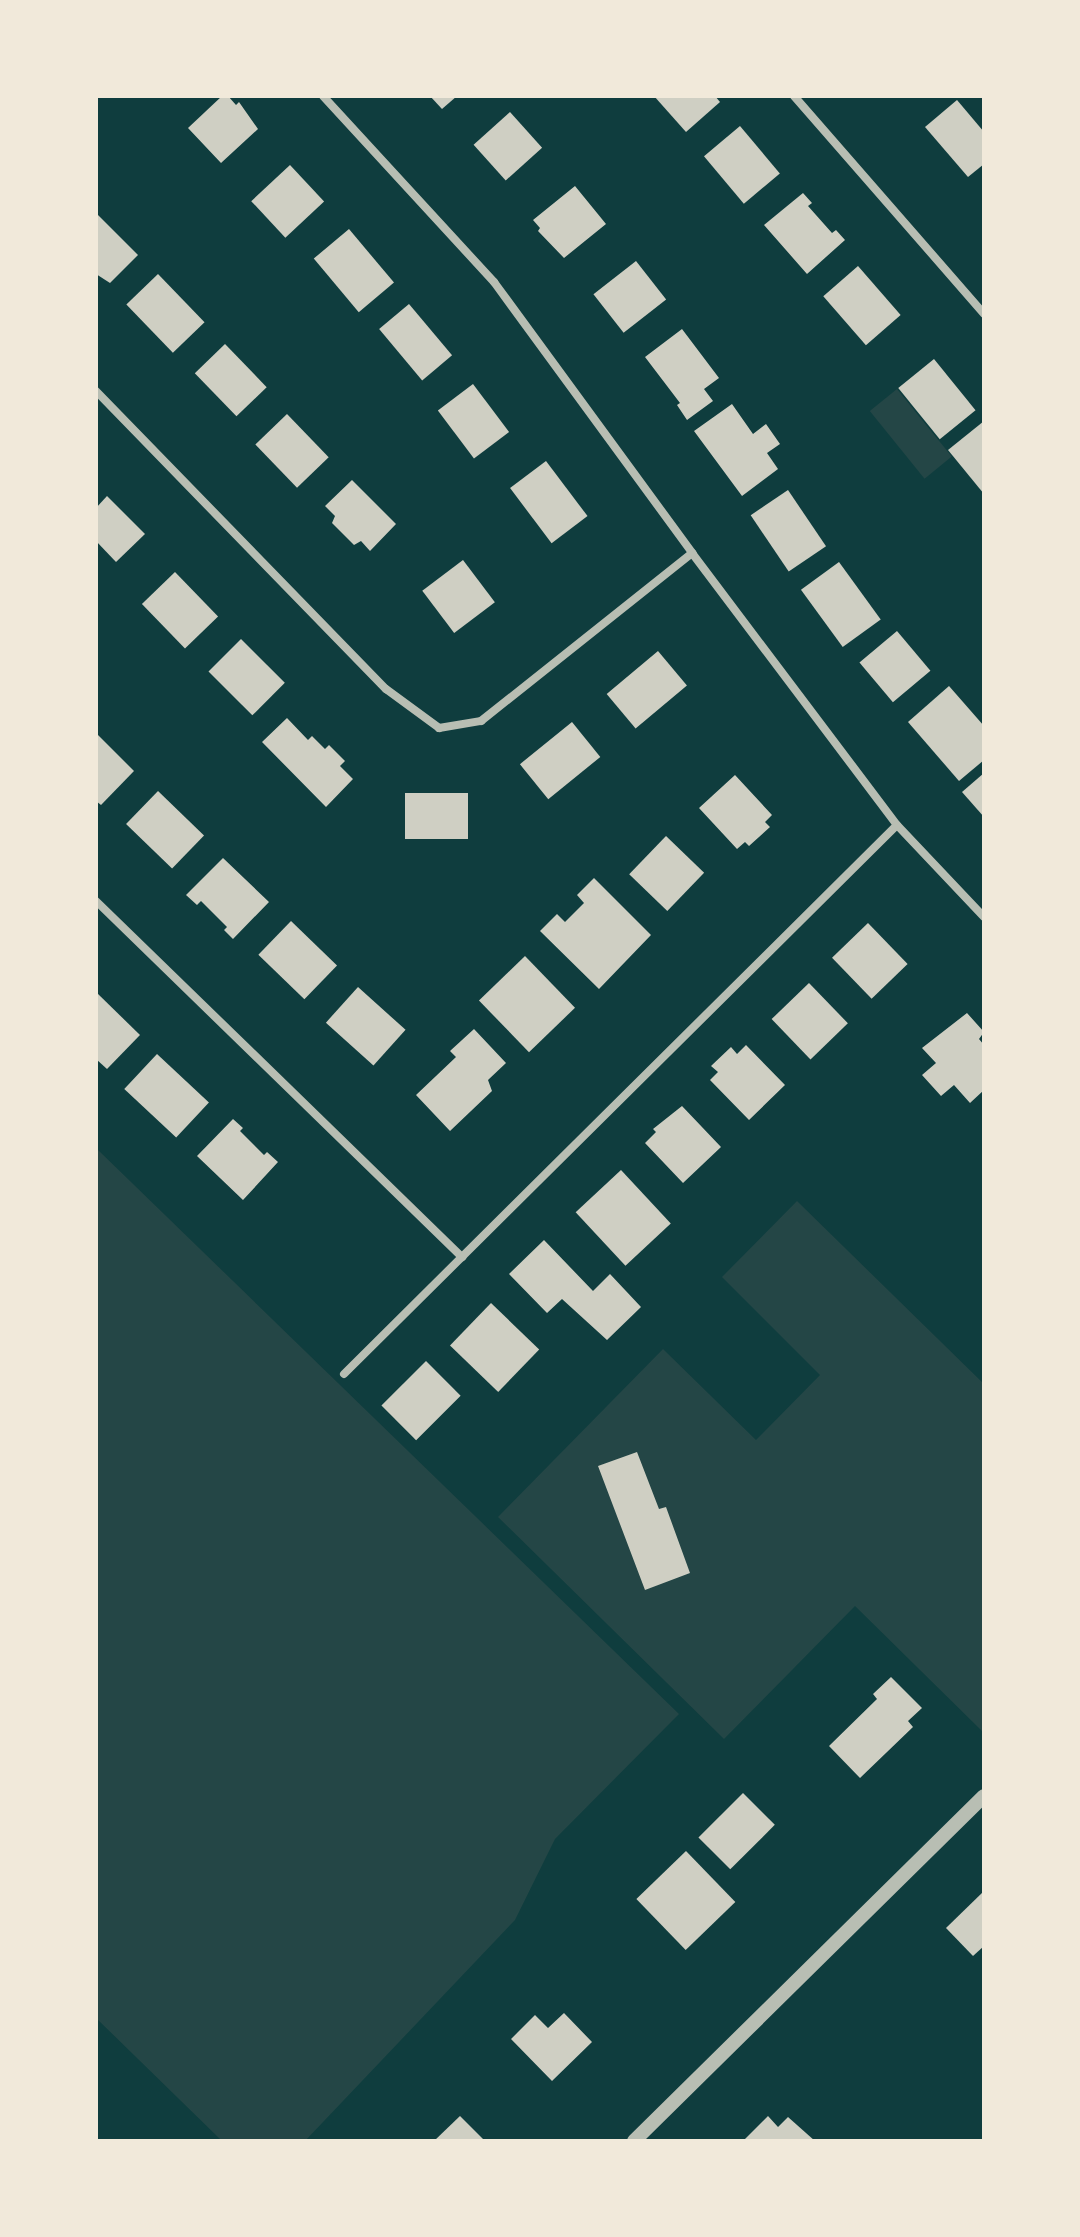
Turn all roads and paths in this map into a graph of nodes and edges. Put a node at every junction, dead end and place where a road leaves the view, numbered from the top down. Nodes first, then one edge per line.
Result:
1 (323, 96) edge
2 (794, 96) edge
3 (984, 314) edge
4 (96, 391) edge
5 (692, 553) junction
6 (897, 825) junction
7 (96, 901) edge
8 (984, 917) edge
9 (462, 1257) junction
10 (344, 1374) dead end
11 (984, 1796) edge
12 (634, 2141) edge

1 - 5 street
2 - 3 street
4 - 5 street
5 - 6 street
6 - 8 street
6 - 9 street
7 - 9 street
9 - 10 street
11 - 12 street

